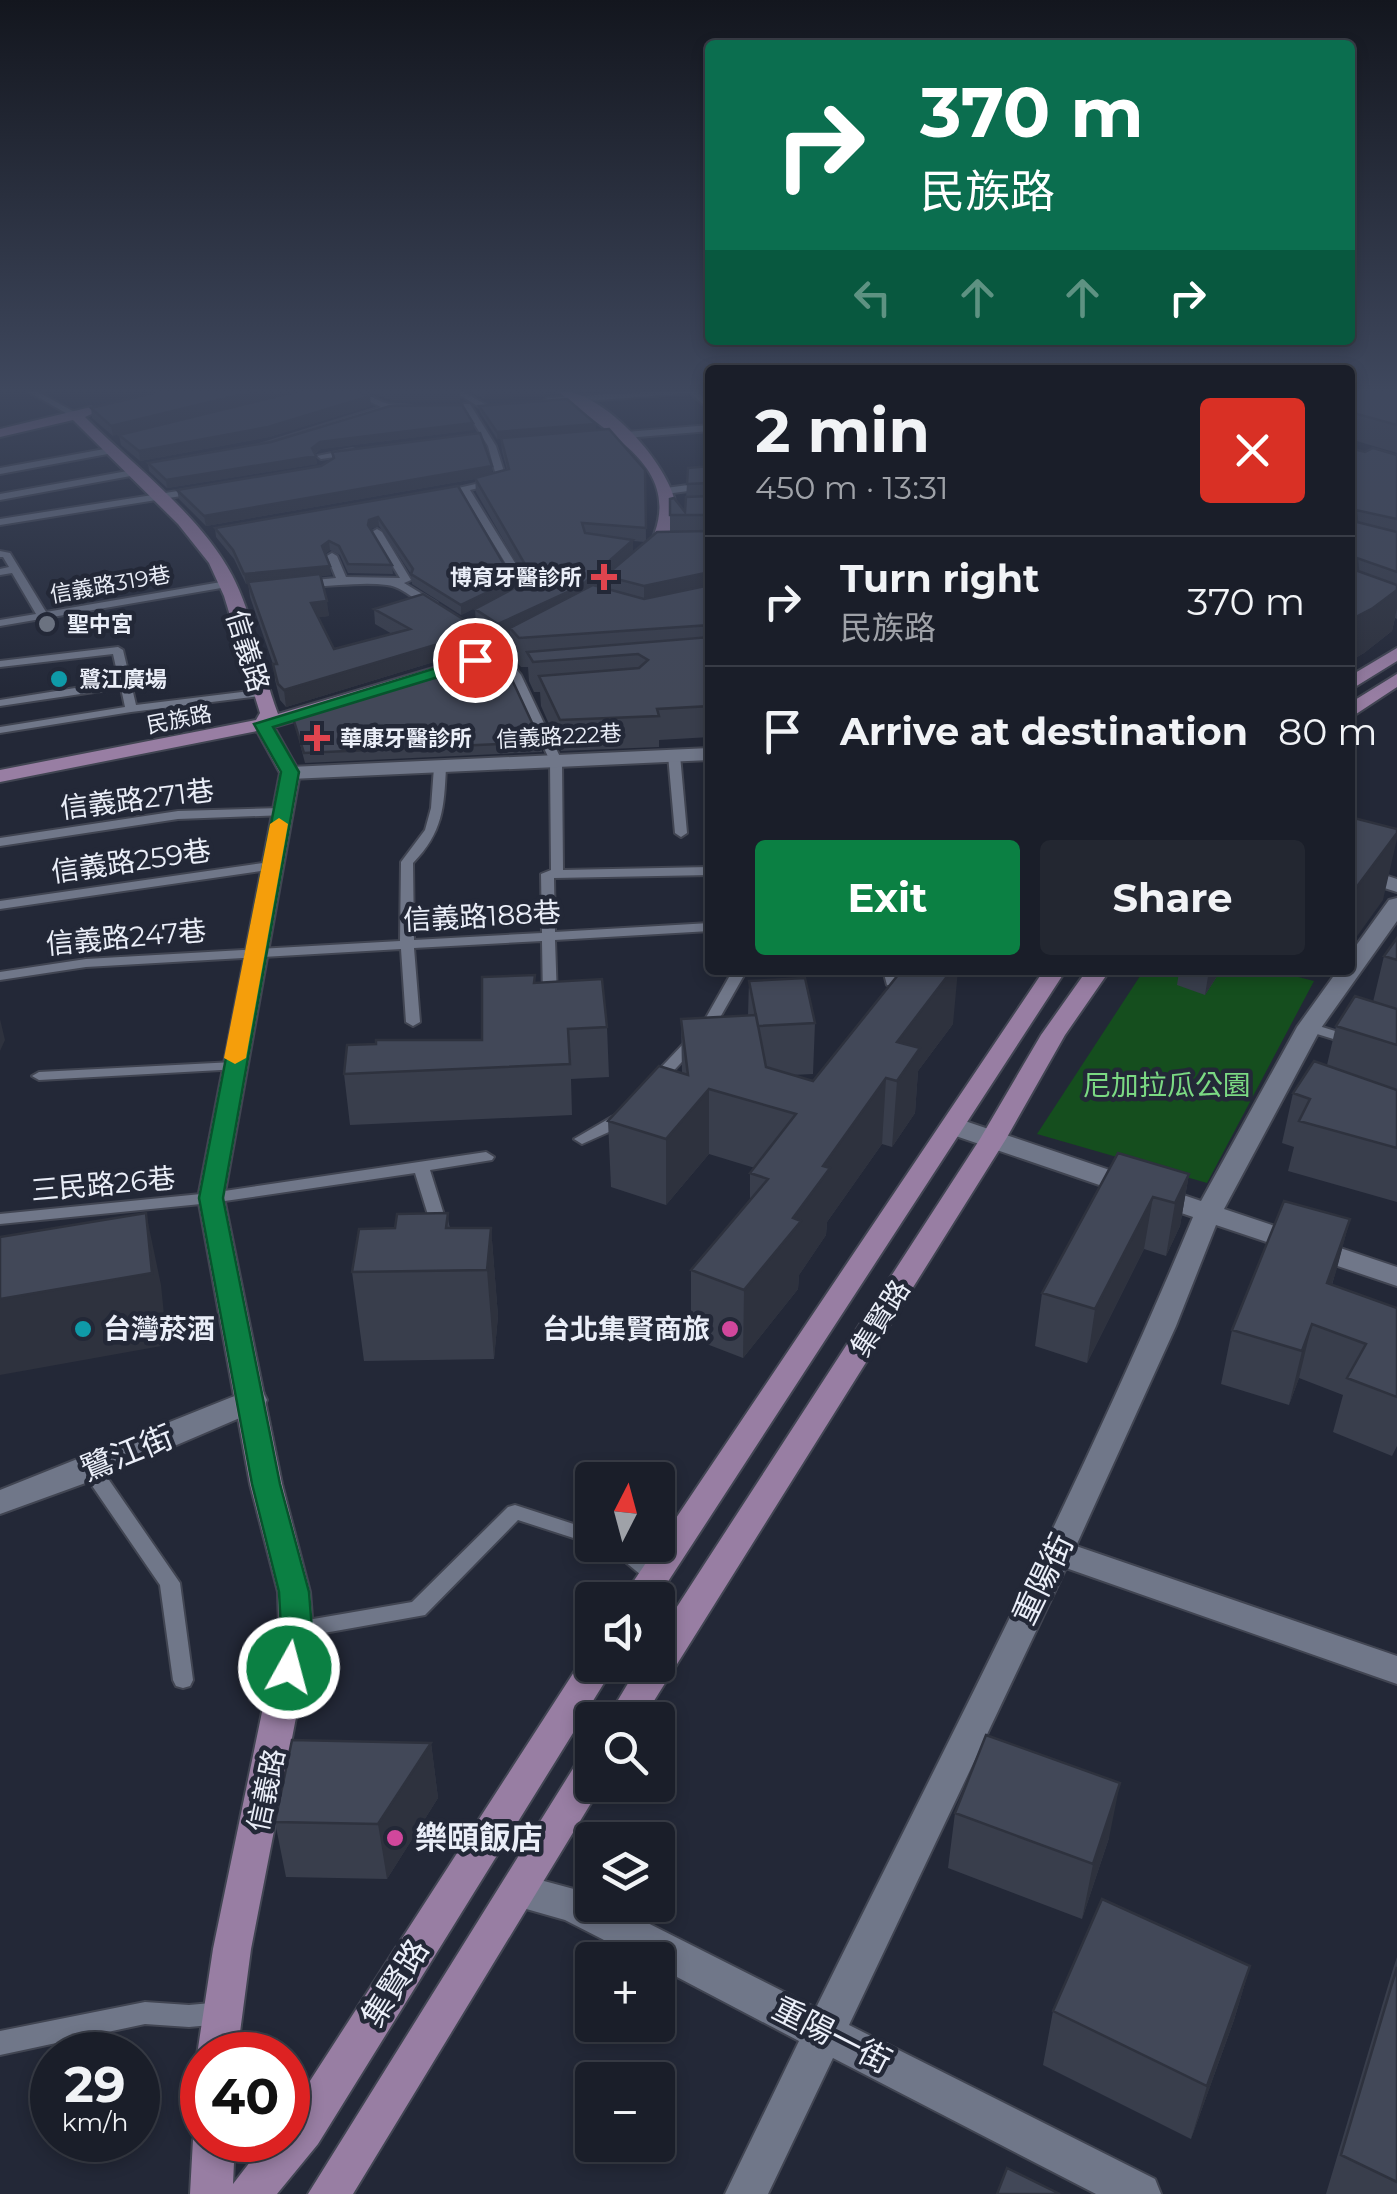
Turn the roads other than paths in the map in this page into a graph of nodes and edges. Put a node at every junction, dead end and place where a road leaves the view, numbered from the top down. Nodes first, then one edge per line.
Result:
1 (156, 493) edge
2 (185, 493) edge
3 (443, 493) edge
4 (467, 493) edge
5 (667, 493) edge
6 (426, 496) edge
7 (160, 498) junction
8 (0, 522) edge
9 (377, 532) edge
10 (638, 550) edge
11 (667, 550) junction
12 (4, 554) edge
13 (332, 556) edge
14 (15, 569) junction
15 (0, 572) edge
16 (633, 576) edge
17 (342, 580) junction
18 (395, 582) junction
19 (288, 586) edge
20 (236, 589) junction
21 (504, 604) edge
22 (445, 613) edge
23 (43, 616) junction
24 (476, 616) edge
25 (0, 623) edge
26 (565, 624) edge
27 (500, 652) junction
28 (1397, 653) edge
29 (0, 664) edge
30 (533, 673) edge
31 (516, 674) junction
32 (1397, 679) edge
33 (1355, 681) edge
34 (124, 684) junction
35 (258, 692) junction
36 (547, 699) edge
37 (528, 700) junction
38 (0, 703) edge
39 (1355, 708) edge
40 (131, 709) junction
41 (263, 724) junction
42 (0, 730) edge
43 (705, 754) edge
44 (674, 756) junction
45 (556, 761) junction
46 (440, 767) junction
47 (290, 772) junction
48 (0, 776) edge
49 (281, 812) junction
50 (681, 833) dead end
51 (0, 842) edge
52 (270, 866) junction
53 (705, 870) edge
54 (1355, 872) edge
55 (557, 874) junction
56 (1397, 886) edge
57 (0, 905) edge
58 (1397, 905) edge
59 (705, 928) edge
60 (546, 939) junction
61 (407, 944) junction
62 (257, 952) junction
63 (1355, 963) edge
64 (737, 975) edge
65 (1048, 975) edge
66 (1095, 975) edge
67 (1347, 975) edge
68 (0, 976) edge
69 (551, 1017) edge
70 (412, 1022) dead end
71 (1309, 1027) junction
72 (1362, 1044) edge
73 (234, 1066) junction
74 (39, 1076) dead end
75 (642, 1096) edge
76 (628, 1110) edge
77 (954, 1126) junction
78 (582, 1139) dead end
79 (993, 1139) junction
80 (486, 1157) dead end
81 (422, 1168) junction
82 (211, 1198) junction
83 (1208, 1215) junction
84 (0, 1218) edge
85 (447, 1250) edge
86 (1397, 1277) edge
87 (252, 1400) junction
88 (90, 1469) junction
89 (0, 1502) edge
90 (575, 1532) edge
91 (1057, 1552) junction
92 (638, 1562) edge
93 (654, 1575) junction
94 (650, 1582) edge
95 (296, 1630) junction
96 (675, 1637) edge
97 (1397, 1670) edge
98 (183, 1680) dead end
99 (586, 1682) edge
100 (575, 1798) edge
101 (518, 1891) junction
102 (222, 2013) junction
103 (220, 2032) edge
104 (826, 2032) junction
105 (0, 2043) edge
106 (213, 2162) edge
107 (211, 2194) edge
108 (250, 2194) edge
109 (329, 2194) edge
110 (746, 2194) edge
111 (1140, 2194) edge

1 - 7 street, 信義路
2 - 7 lane
3 - 6 lane
4 - 21 lane
5 - 11 street
7 - 8 lane
7 - 20 street, 信義路
9 - 18 lane
10 - 11 lane
11 - 16 street
12 - 14 lane
13 - 17 lane
14 - 15 lane
14 - 23 lane
17 - 18 lane
17 - 19 lane
18 - 22 lane
20 - 23 lane, 信義路319巷
20 - 35 street, 信義路
23 - 25 lane, 信義路319巷
24 - 27 lane
26 - 27 street, 民族路
27 - 31 lane
27 - 41 street, 民族路
28 - 33 street
29 - 34 lane
30 - 31 lane
31 - 37 lane
32 - 39 street
34 - 38 lane
34 - 40 lane
35 - 40 lane
35 - 41 street, 信義路
36 - 37 lane
37 - 45 lane
40 - 42 lane
41 - 47 street, 信義路
41 - 48 street, 民族路
43 - 44 street, 信義路222巷
44 - 45 street, 信義路222巷
44 - 50 lane
45 - 46 street, 信義路222巷
45 - 55 lane
46 - 47 street, 信義路222巷
46 - 61 lane
47 - 49 street, 信義路
49 - 51 lane, 信義路271巷
49 - 52 street, 信義路
52 - 57 lane, 信義路259巷
52 - 62 street, 信義路
53 - 55 lane
54 - 56 street
55 - 60 lane
58 - 63 street, 重陽街
59 - 60 lane, 信義路188巷
60 - 61 lane, 信義路188巷
60 - 69 lane
61 - 62 lane, 信義路188巷
61 - 70 lane
62 - 68 lane, 信義路247巷
62 - 73 street, 信義路
64 - 75 lane
65 - 77 street, 集賢路
66 - 79 street, 集賢路
67 - 71 street, 重陽街
71 - 72 lane
71 - 83 street, 重陽街
73 - 74 lane
73 - 82 street, 信義路
76 - 78 lane
77 - 79 street
77 - 93 street, 集賢路
79 - 83 street
79 - 96 street, 集賢路
80 - 81 lane
81 - 82 lane
81 - 85 lane
82 - 84 lane, 三民路26巷
82 - 87 street, 信義路
83 - 86 street
83 - 91 street, 重陽街
87 - 88 street, 鷺江街
87 - 95 street, 信義路
88 - 89 street, 鷺江街
88 - 98 lane
90 - 95 lane
91 - 97 street
91 - 104 street, 重陽街
92 - 93 lane
93 - 94 street, 集賢路
95 - 102 street, 信義路
99 - 108 street, 集賢路
100 - 101 street, 集賢路
101 - 104 street, 重陽一街
101 - 109 street, 集賢路
102 - 103 street, 信義路
102 - 105 lane
104 - 110 street, 重陽街
104 - 111 street, 重陽一街
106 - 107 street

